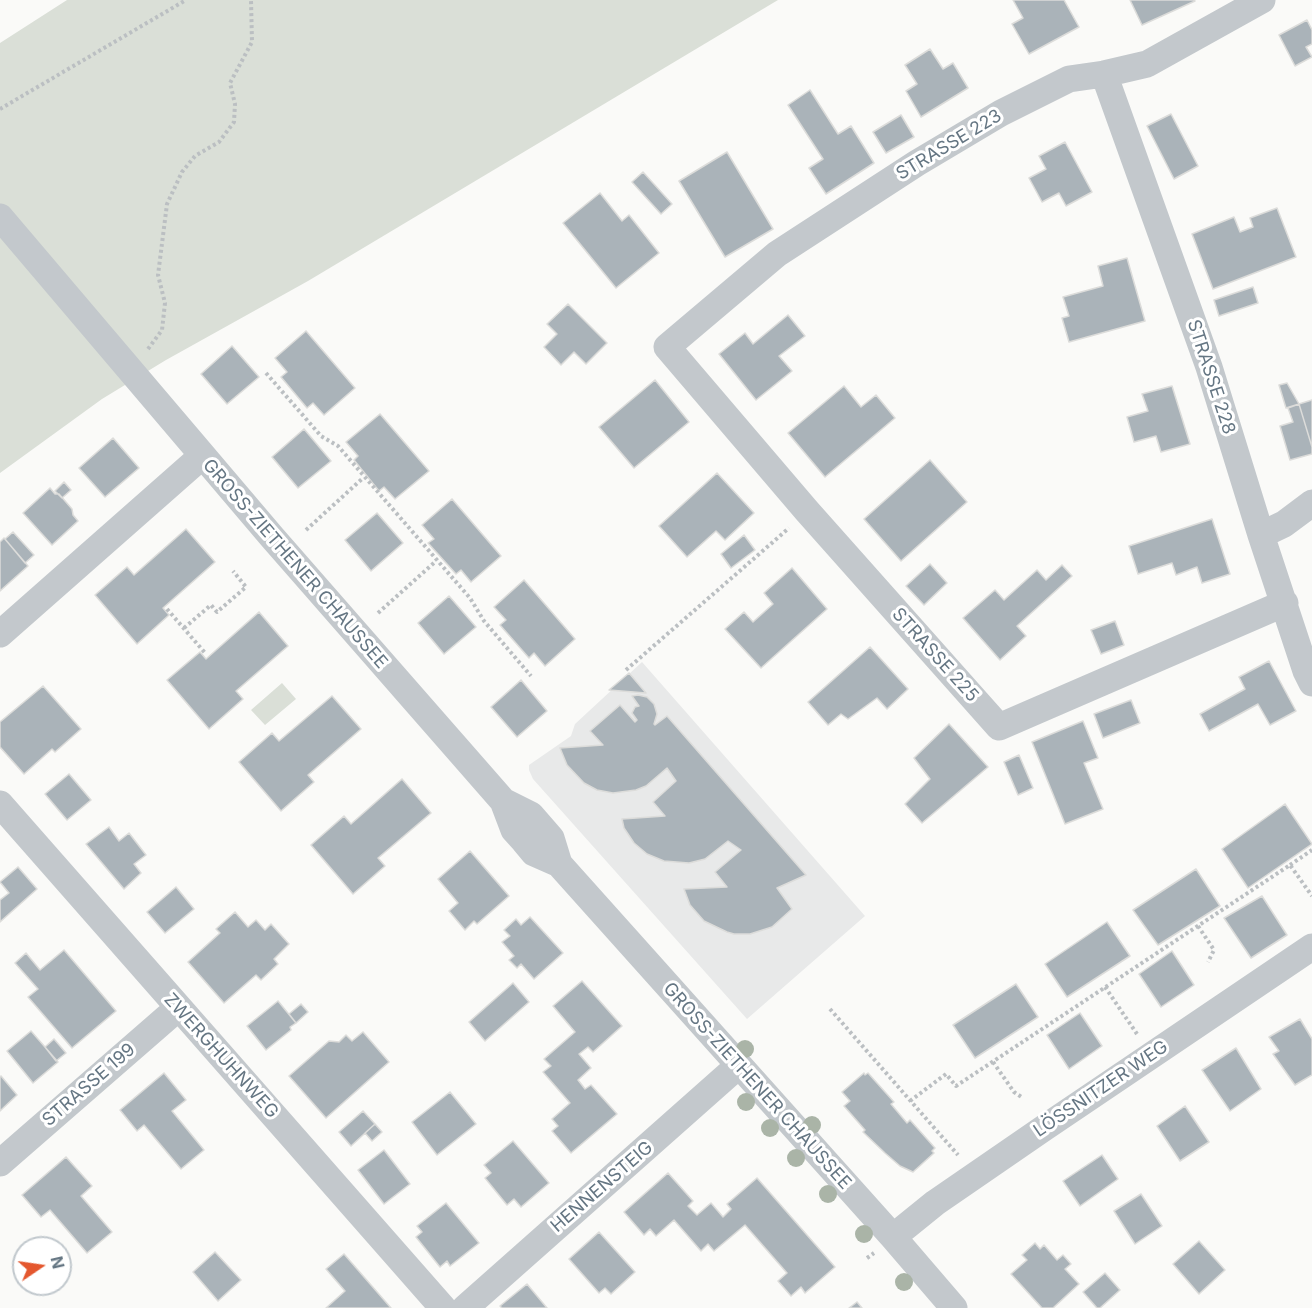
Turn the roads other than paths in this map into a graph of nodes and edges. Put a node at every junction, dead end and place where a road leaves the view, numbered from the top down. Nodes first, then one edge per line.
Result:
1 (1262, 0) edge
2 (1104, 74) junction
3 (0, 217) edge
4 (667, 347) joint
5 (202, 456) junction
6 (1312, 503) edge
7 (1261, 535) junction
8 (1285, 603) junction
9 (0, 634) edge
10 (1312, 683) edge
11 (0, 804) edge
12 (1312, 947) edge
13 (178, 1008) junction
14 (738, 1066) junction
15 (0, 1163) edge
16 (893, 1237) junction
17 (443, 1308) edge
18 (465, 1308) edge
19 (954, 1308) edge

1 - 2 street, STRASSE 223
2 - 4 street, STRASSE 223
2 - 7 street, STRASSE 228
3 - 5 street, GROSS-ZIETHENER CHAUSSEE
4 - 8 street, STRASSE 225
5 - 9 street
5 - 14 street, GROSS-ZIETHENER CHAUSSEE
6 - 7 street
7 - 8 street, STRASSE 228
8 - 10 street, STRASSE 228
11 - 13 street, ZWERGHUHNWEG
12 - 16 street, LÖSSNITZER WEG
13 - 15 street, STRASSE 199
13 - 17 street, ZWERGHUHNWEG
14 - 16 street, GROSS-ZIETHENER CHAUSSEE
14 - 18 street, HENNENSTEIG
16 - 19 street, GROSS-ZIETHENER CHAUSSEE

